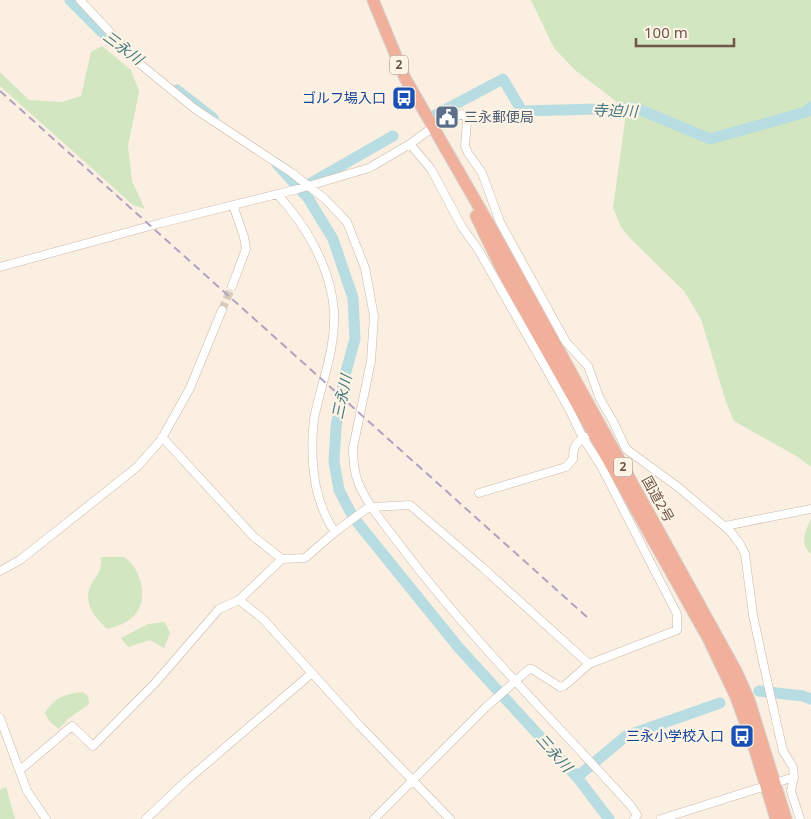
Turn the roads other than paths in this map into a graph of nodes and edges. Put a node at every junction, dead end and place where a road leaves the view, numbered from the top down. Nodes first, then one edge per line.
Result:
1 (80, 0) edge
2 (373, 0) edge
3 (432, 128) junction
4 (410, 144) junction
5 (307, 186) junction
6 (277, 194) junction
7 (233, 206) junction
8 (0, 267) edge
9 (232, 286) tunnel mouth
10 (222, 310) tunnel mouth
11 (586, 436) junction
12 (162, 438) junction
13 (479, 493) dead end
14 (369, 508) junction
15 (811, 509) edge
16 (724, 526) junction
17 (337, 530) junction
18 (282, 559) junction
19 (0, 571) edge
20 (239, 600) junction
21 (589, 664) junction
22 (312, 674) junction
23 (513, 682) junction
24 (0, 718) edge
25 (20, 770) junction
26 (794, 777) junction
27 (412, 780) junction
28 (770, 784) junction
29 (46, 819) edge
30 (146, 819) edge
31 (374, 819) edge
32 (450, 819) edge
33 (634, 819) edge
34 (661, 819) edge
35 (776, 819) edge
36 (786, 819) edge
37 (800, 819) edge

1 - 5 street
2 - 3 highway, 国道2号 / 2
3 - 4 street
3 - 16 street
3 - 28 highway, 国道2号 / 2
4 - 5 street
4 - 11 street
5 - 6 street
5 - 14 street
6 - 7 street
6 - 17 street
7 - 8 street
7 - 9 street
10 - 12 street
11 - 13 street
11 - 21 street
12 - 18 street
12 - 19 street
14 - 17 street
14 - 21 street
14 - 23 street
15 - 16 street
16 - 26 street
17 - 18 street
18 - 20 street
20 - 22 street
20 - 25 street
21 - 23 street
22 - 27 street
22 - 30 street
23 - 27 street
23 - 33 street
24 - 25 street
25 - 29 street
26 - 28 street
26 - 37 street
27 - 31 street
27 - 32 street
28 - 34 street
28 - 35 highway, 国道2号 / 2
28 - 36 highway, 国道2号 / 2

